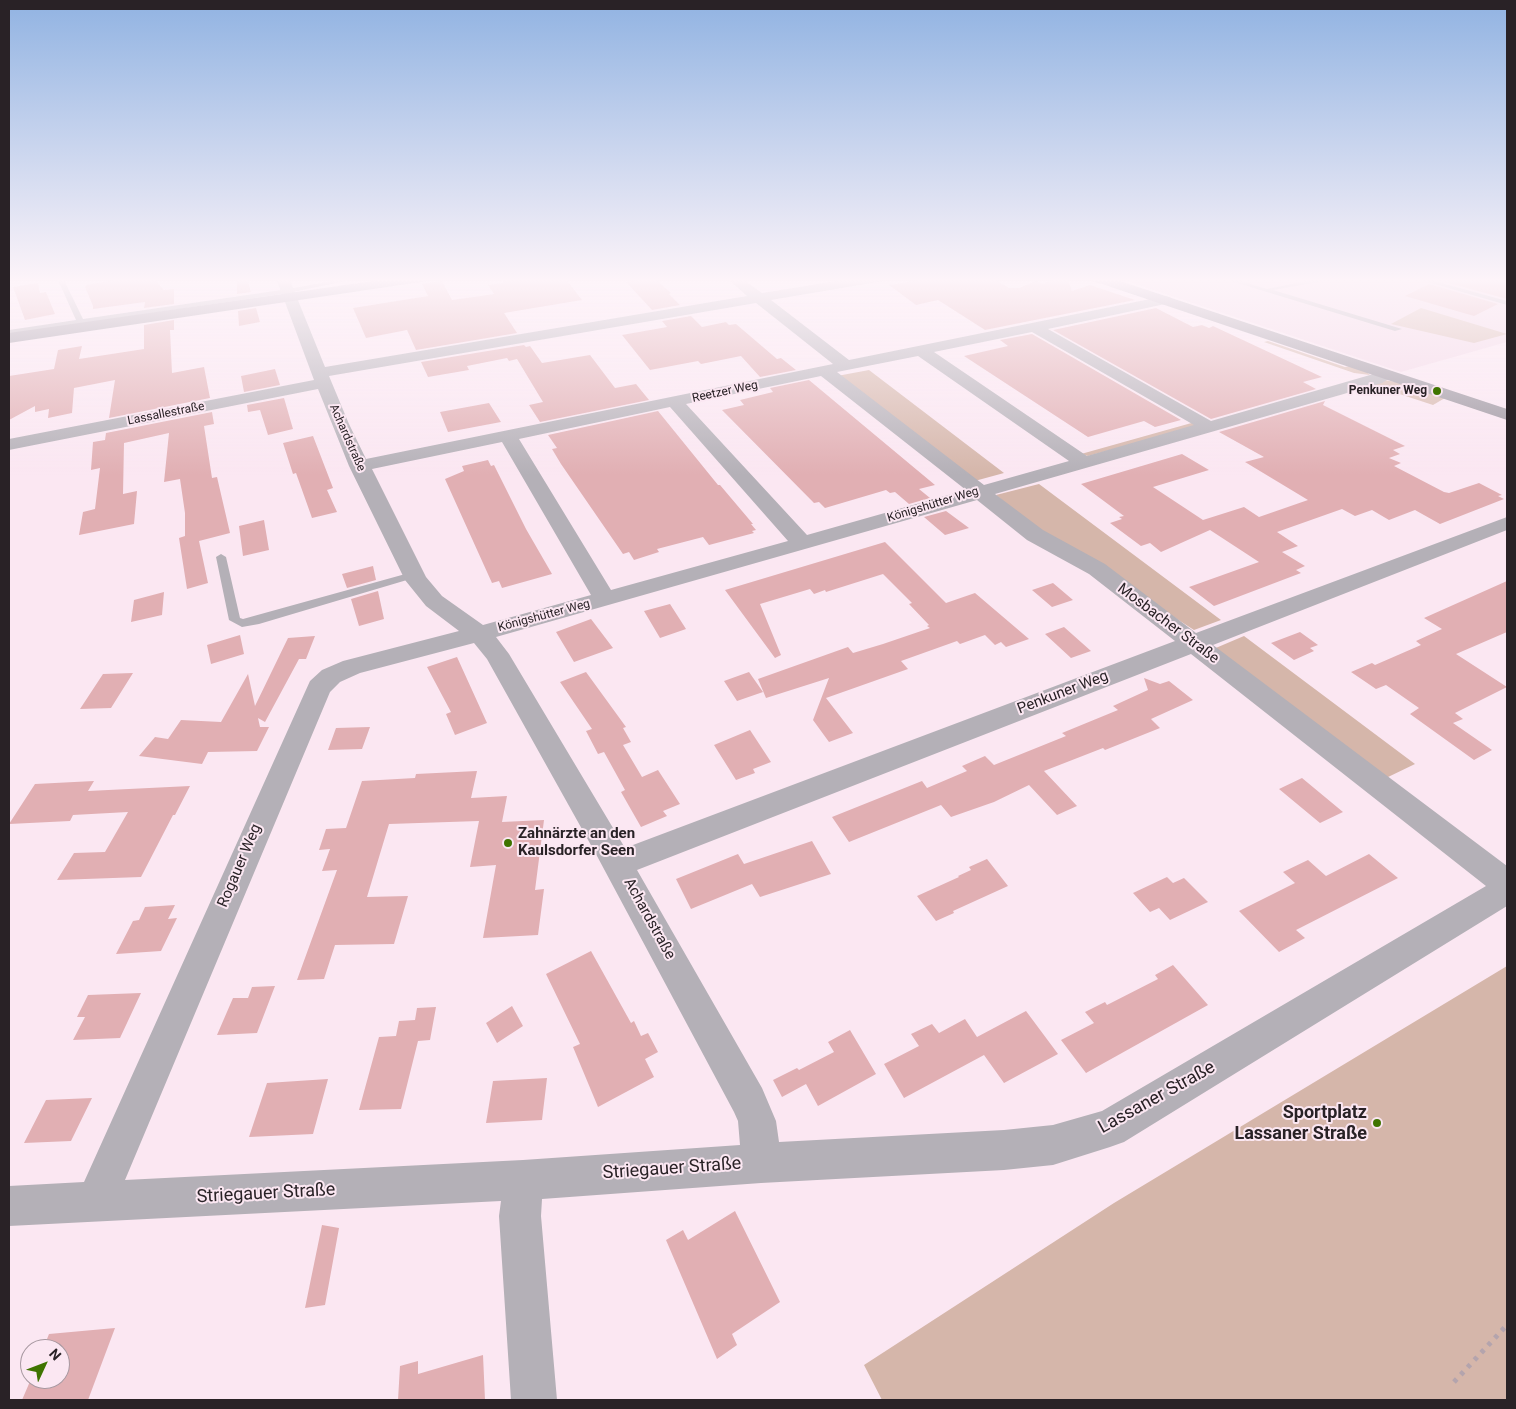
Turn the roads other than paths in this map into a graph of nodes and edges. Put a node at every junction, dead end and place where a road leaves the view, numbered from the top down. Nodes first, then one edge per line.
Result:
1 (308, 344) edge
2 (506, 344) edge
3 (817, 344) edge
4 (961, 344) edge
5 (1064, 344) edge
6 (1296, 344) edge
7 (922, 352) junction
8 (847, 367) junction
9 (825, 371) junction
10 (1386, 374) junction
11 (321, 378) junction
12 (675, 402) junction
13 (1507, 415) edge
14 (1208, 426) junction
15 (508, 436) junction
16 (9, 445) edge
17 (1084, 462) junction
18 (359, 466) junction
19 (978, 492) junction
20 (1507, 523) edge
21 (803, 544) junction
22 (221, 557) dead end
23 (413, 575) junction
24 (605, 599) junction
25 (480, 634) junction
26 (1193, 642) junction
27 (618, 864) junction
28 (1507, 884) edge
29 (1507, 890) edge
30 (761, 1163) junction
31 (523, 1180) junction
32 (94, 1203) junction
33 (9, 1206) edge
34 (534, 1400) edge

1 - 11 street, Achardstraße
2 - 11 street, Lassallestraße
3 - 8 street
4 - 7 street, Reetzer Weg
5 - 14 street
6 - 10 street
7 - 8 street, Reetzer Weg
7 - 17 street
8 - 9 street, Reetzer Weg
9 - 12 street, Reetzer Weg
9 - 19 street, Mosbacher Straße
10 - 13 street
10 - 14 street, Königshütter Weg
11 - 16 street, Lassallestraße
11 - 18 street, Achardstraße
12 - 15 street, Reetzer Weg
12 - 21 street, Reetzer Weg
14 - 17 street, Königshütter Weg
15 - 18 street, Reetzer Weg
15 - 24 street
17 - 19 street, Königshütter Weg
18 - 23 street, Achardstraße
19 - 21 street, Königshütter Weg
19 - 26 street, Mosbacher Straße
20 - 26 street, Penkuner Weg
21 - 24 street, Königshütter Weg
22 - 23 lane
23 - 25 street, Achardstraße
24 - 25 street, Königshütter Weg
25 - 27 street, Achardstraße
25 - 32 street, Rogauer Weg
26 - 27 street, Penkuner Weg
26 - 28 street, Mosbacher Straße
27 - 30 street, Achardstraße
29 - 30 street, Lassaner Straße
30 - 31 street, Striegauer Straße
31 - 32 street, Striegauer Straße
31 - 34 street
32 - 33 street, Striegauer Straße

